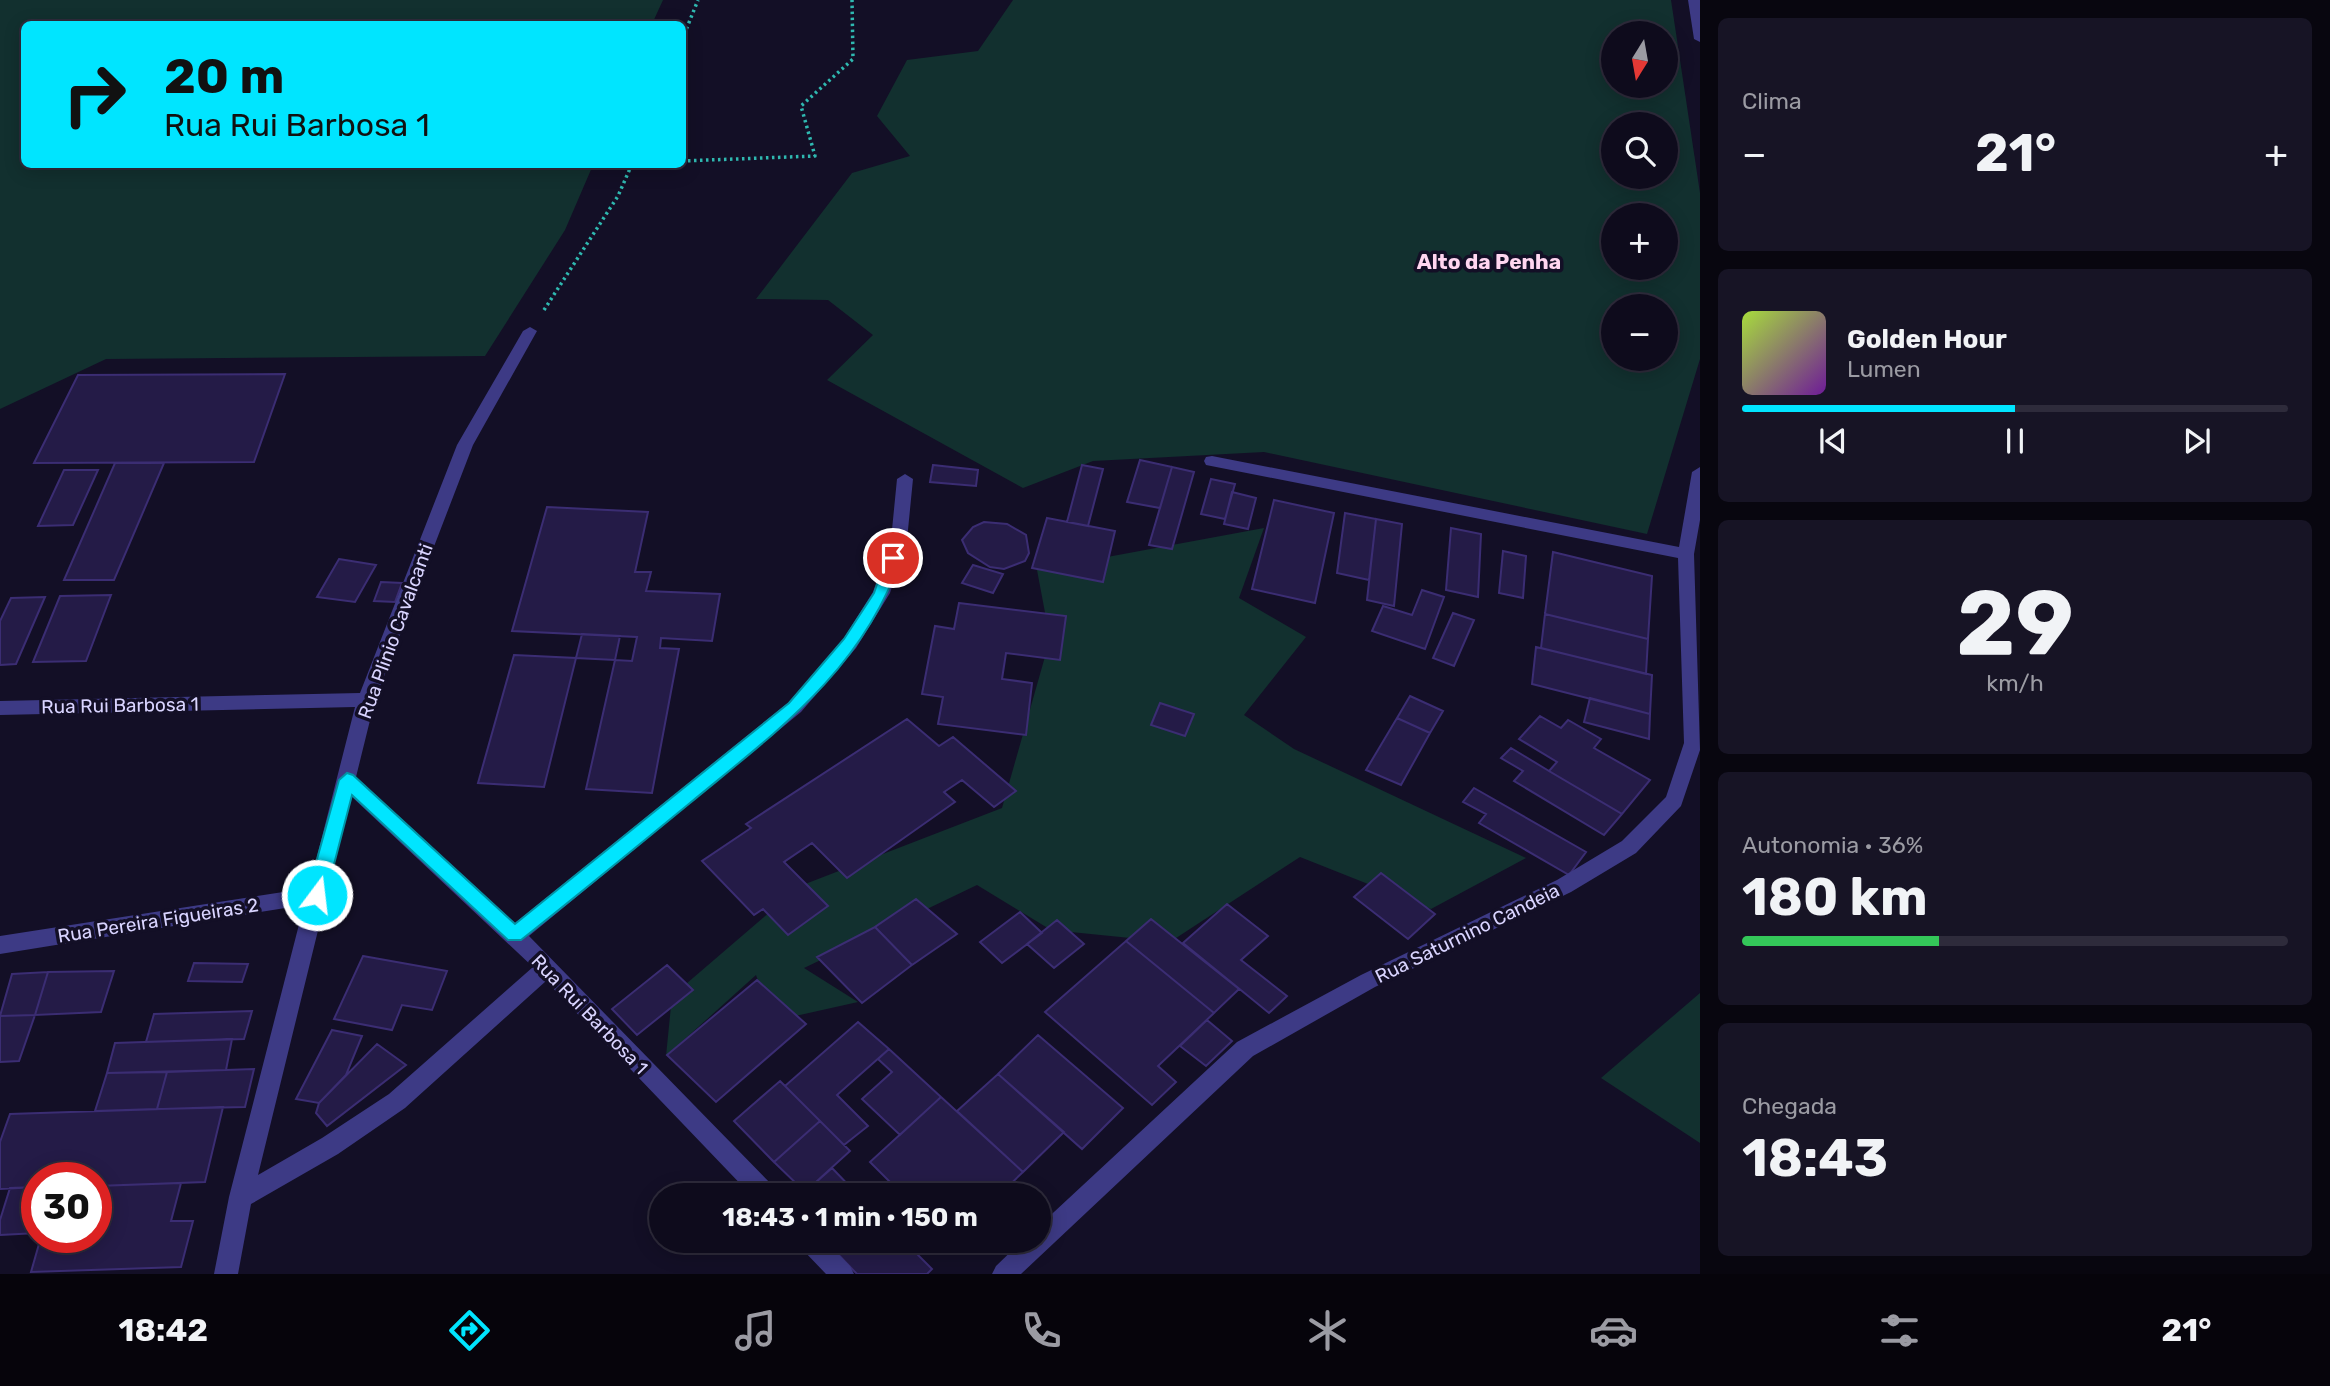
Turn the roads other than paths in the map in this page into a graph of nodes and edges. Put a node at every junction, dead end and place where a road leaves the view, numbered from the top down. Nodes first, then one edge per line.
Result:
1 (1694, 0) edge
2 (1700, 39) edge
3 (530, 331) road end
4 (1212, 461) dead end
5 (1700, 472) edge
6 (905, 479) dead end
7 (1686, 554) junction
8 (366, 700) junction
9 (0, 708) edge
10 (347, 780) junction
11 (317, 895) junction
12 (515, 935) junction
13 (0, 945) edge
14 (545, 969) junction
15 (754, 1183) edge
16 (242, 1197) junction
17 (822, 1253) edge
18 (226, 1274) edge
19 (842, 1274) edge
20 (1004, 1274) edge

1 - 2 street
3 - 8 street, Rua Plinio Cavalcanti
4 - 7 street
5 - 7 street, Rua Saturnino Candeia
6 - 12 street
7 - 20 street, Rua Saturnino Candeia
8 - 9 street, Rua Rui Barbosa 1
8 - 10 street, Rua Plinio Cavalcanti
10 - 11 street, Rua Plinio Cavalcanti
10 - 12 street, Rua Rui Barbosa 1
11 - 13 street, Rua Pereira Figueiras 2
11 - 16 street, Rua Plinio Cavalcanti
12 - 14 street, Rua Rui Barbosa 1
14 - 15 street, Rua Rui Barbosa 1
14 - 16 street
16 - 18 street, Rua Plinio Cavalcanti
17 - 19 street

